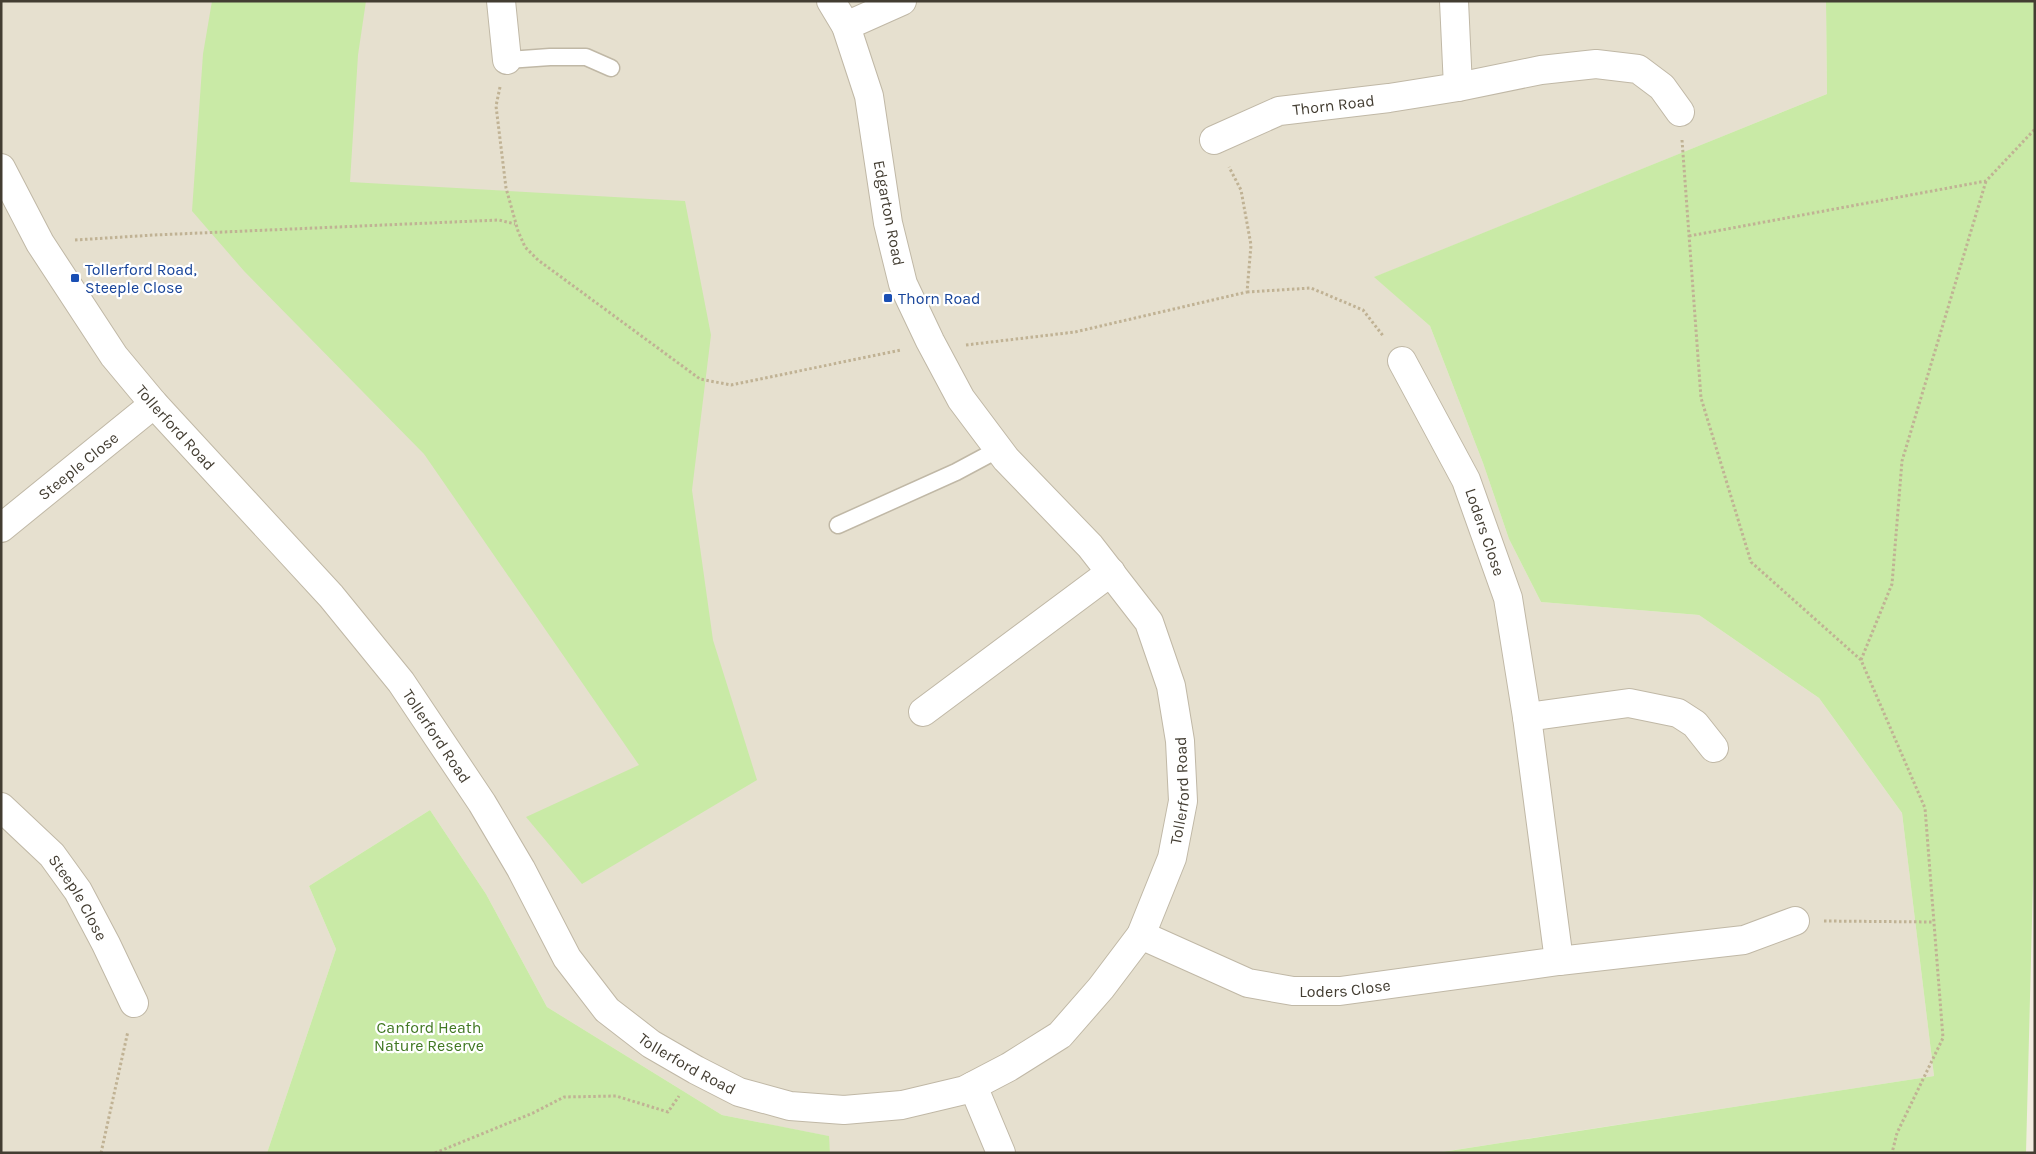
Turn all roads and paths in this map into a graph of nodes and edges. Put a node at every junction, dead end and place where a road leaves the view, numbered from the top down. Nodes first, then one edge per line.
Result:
1 (501, 1) edge
2 (832, 1) edge
3 (902, 1) edge
4 (1454, 1) edge
5 (846, 26) junction
6 (507, 60) junction
7 (611, 68) dead end
8 (1458, 86) junction
9 (1680, 112) joint
10 (2035, 129) edge
11 (1214, 140) joint
12 (1, 168) edge
13 (1986, 181) junction
14 (516, 225) junction
15 (1689, 236) junction
16 (40, 243) junction
17 (1247, 292) junction
18 (932, 345) junction
19 (1402, 361) joint
20 (154, 404) junction
21 (999, 449) junction
22 (838, 525) dead end
23 (1, 528) edge
24 (1111, 572) junction
25 (1862, 660) junction
26 (924, 712) dead end
27 (1527, 717) junction
28 (1714, 748) dead end
29 (1, 807) edge
30 (1795, 921) joint
31 (1934, 922) junction
32 (1141, 934) junction
33 (1559, 961) junction
34 (134, 1003) joint
35 (696, 1070) junction
36 (973, 1086) junction
37 (101, 1153) edge
38 (435, 1153) edge
39 (1001, 1153) edge
40 (1892, 1153) edge

1 - 6 street
2 - 5 street, Edgarton Road
3 - 5 street
4 - 8 street
5 - 18 street, Edgarton Road
6 - 7 lane
6 - 14 path
8 - 9 street, Thorn Road
8 - 11 street, Thorn Road
9 - 15 path
10 - 13 path
11 - 17 path
12 - 16 street, Tollerford Road
13 - 15 path
13 - 25 path
14 - 16 path
14 - 18 path
15 - 25 path
16 - 20 street, Tollerford Road
17 - 18 path
17 - 19 path
18 - 21 street, Edgarton Road
19 - 27 street, Loders Close
20 - 23 street, Steeple Close
20 - 35 street, Tollerford Road
21 - 22 lane
21 - 24 street, Edgarton Road
24 - 26 street
24 - 32 street, Tollerford Road
25 - 31 path
27 - 28 street
27 - 33 street, Loders Close
29 - 34 street, Steeple Close
30 - 31 path
30 - 33 street, Loders Close
31 - 40 path
32 - 33 street, Loders Close
32 - 36 street, Tollerford Road
34 - 37 path
35 - 36 street, Tollerford Road
35 - 38 path
36 - 39 street

